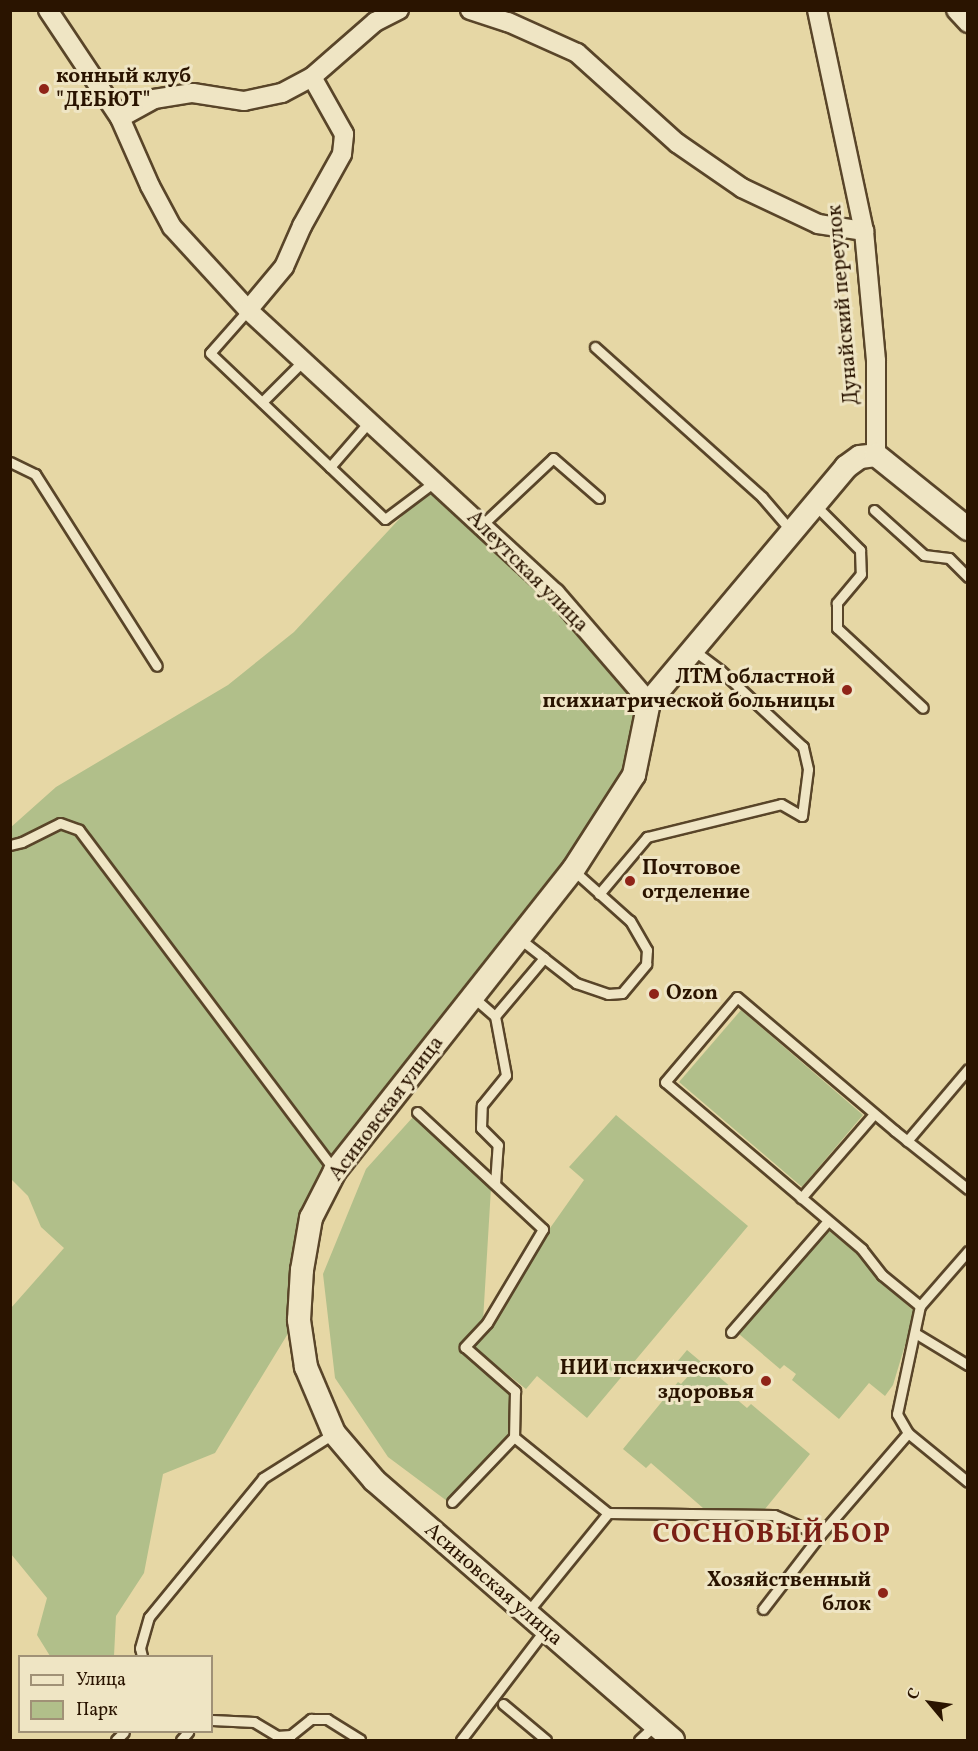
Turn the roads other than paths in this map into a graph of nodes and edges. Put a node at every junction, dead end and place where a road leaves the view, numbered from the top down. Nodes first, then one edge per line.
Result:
1 (48, 10) edge
2 (399, 10) edge
3 (470, 10) edge
4 (817, 10) edge
5 (956, 10) edge
6 (968, 23) edge
7 (312, 77) junction
8 (120, 118) junction
9 (864, 231) junction
10 (248, 310) junction
11 (595, 347) dead end
12 (303, 361) junction
13 (262, 402) junction
14 (369, 422) junction
15 (876, 455) junction
16 (10, 462) edge
17 (330, 467) junction
18 (433, 483) junction
19 (599, 498) dead end
20 (815, 506) junction
21 (874, 510) dead end
22 (483, 524) junction
23 (968, 529) edge
24 (792, 532) junction
25 (968, 577) edge
26 (693, 650) junction
27 (157, 666) dead end
28 (649, 702) junction
29 (923, 708) dead end
30 (10, 845) edge
31 (573, 870) junction
32 (600, 894) junction
33 (519, 939) junction
34 (544, 958) junction
35 (473, 997) junction
36 (495, 1016) junction
37 (968, 1070) edge
38 (417, 1112) dead end
39 (874, 1114) junction
40 (907, 1141) junction
41 (335, 1172) junction
42 (495, 1184) junction
43 (968, 1189) edge
44 (801, 1198) junction
45 (828, 1221) junction
46 (968, 1251) edge
47 (920, 1306) junction
48 (731, 1332) dead end
49 (915, 1333) junction
50 (968, 1365) edge
51 (334, 1433) junction
52 (908, 1433) junction
53 (514, 1437) junction
54 (968, 1482) edge
55 (452, 1502) dead end
56 (608, 1513) junction
57 (820, 1535) junction
58 (763, 1610) dead end
59 (526, 1615) junction
60 (544, 1631) junction
61 (142, 1655) edge
62 (503, 1704) dead end
63 (213, 1720) edge
64 (647, 1733) edge
65 (360, 1740) edge
66 (461, 1740) edge
67 (546, 1740) edge
68 (673, 1740) edge

1 - 8 street, Алеутская улица
2 - 7 street
3 - 9 street
4 - 9 street, Дунайский переулок
5 - 6 street
7 - 8 street
7 - 10 street
8 - 10 street, Алеутская улица
9 - 15 street, Дунайский переулок
10 - 12 street, Алеутская улица
10 - 13 lane
11 - 24 lane
12 - 13 lane
12 - 14 street, Алеутская улица
13 - 17 lane
14 - 17 lane
14 - 18 street, Алеутская улица
15 - 20 street
15 - 23 street
16 - 27 lane
17 - 18 lane
18 - 22 street, Алеутская улица
19 - 22 lane
20 - 24 street
20 - 29 lane
21 - 25 lane
22 - 28 street, Алеутская улица
24 - 26 street
26 - 28 street
26 - 32 lane
28 - 31 street, Асиновская улица
30 - 41 lane
31 - 32 lane
31 - 33 street, Асиновская улица
32 - 34 lane
33 - 34 lane
33 - 35 street, Асиновская улица
34 - 36 lane
35 - 36 lane
35 - 41 street, Асиновская улица
36 - 42 lane
37 - 40 lane
38 - 42 lane
39 - 40 lane
39 - 44 lane
39 - 44 lane
40 - 43 lane
41 - 51 street, Асиновская улица
42 - 53 lane
44 - 45 lane
45 - 47 lane
45 - 48 lane
46 - 47 lane
47 - 49 lane
49 - 50 lane
49 - 52 lane
51 - 59 street, Асиновская улица
51 - 61 lane
52 - 54 lane
52 - 57 lane
53 - 55 lane
53 - 56 lane
56 - 57 lane
56 - 59 lane
57 - 58 lane
59 - 60 street, Асиновская улица
60 - 64 street, Асиновская улица
60 - 66 lane
62 - 67 lane
63 - 65 lane
64 - 68 street, Асиновская улица

